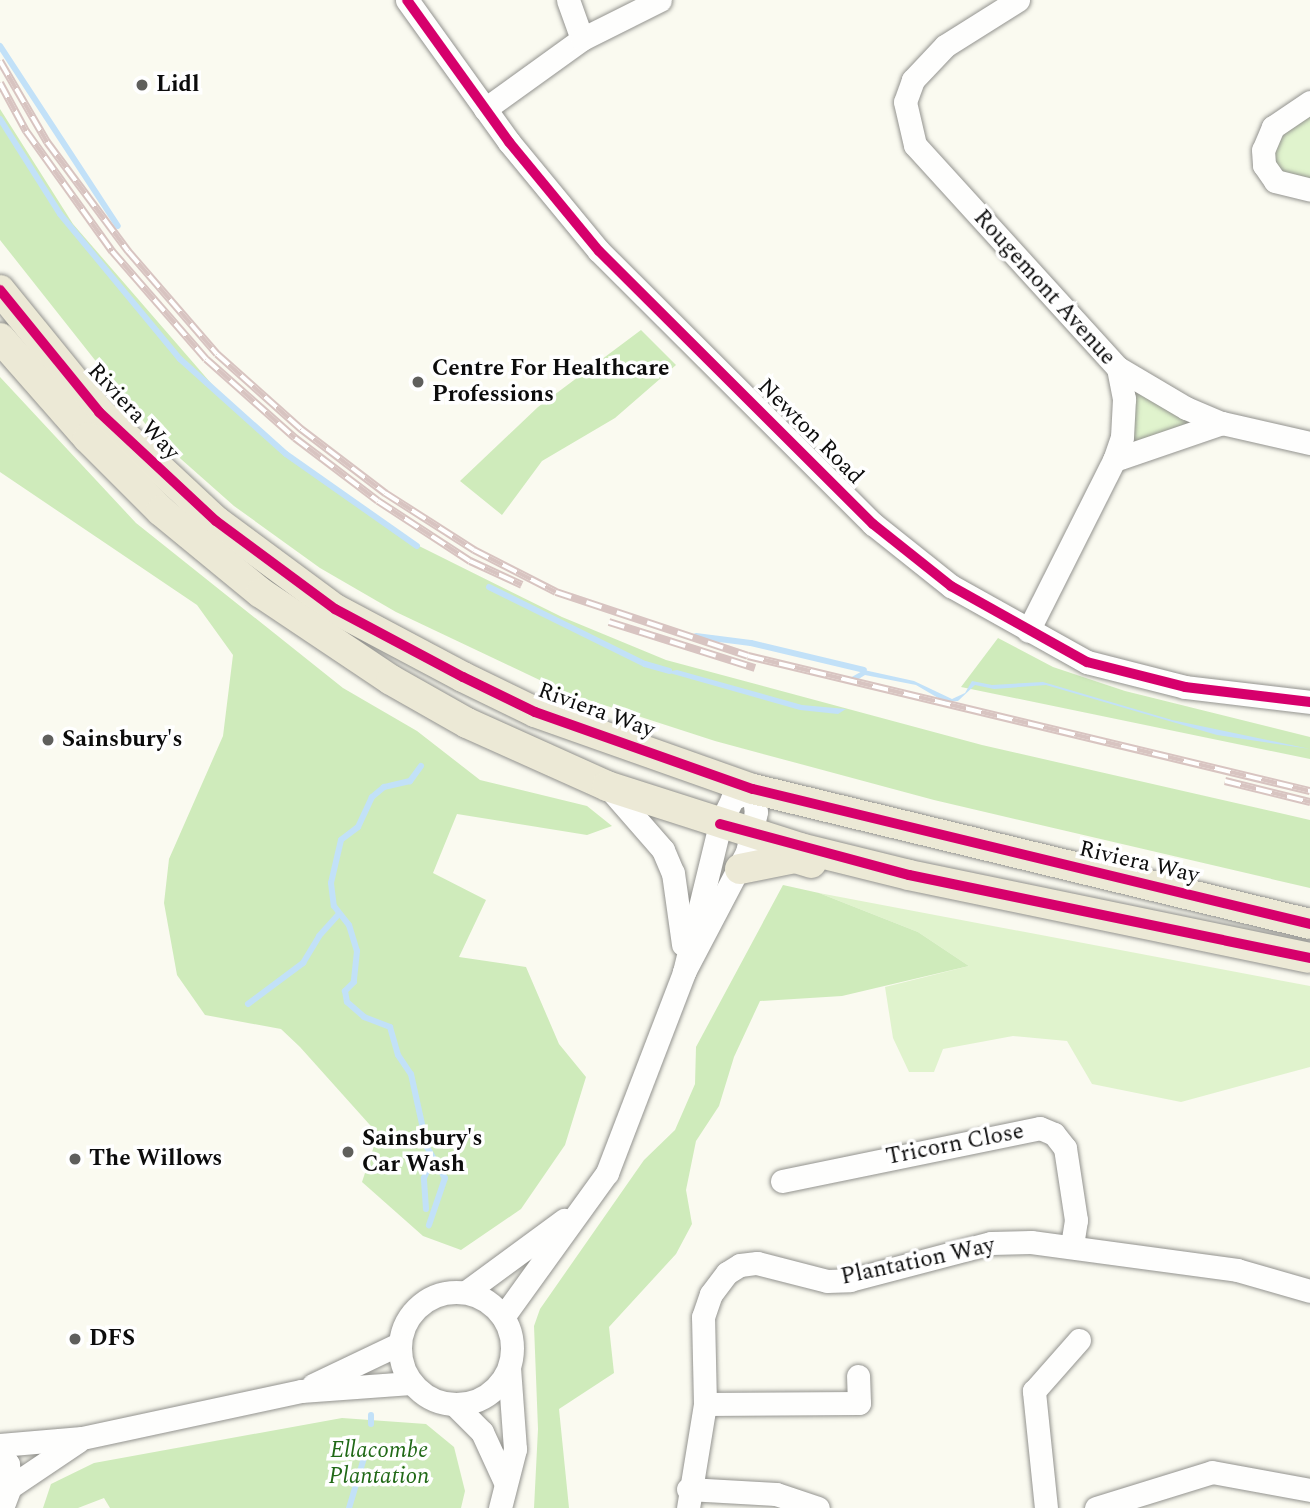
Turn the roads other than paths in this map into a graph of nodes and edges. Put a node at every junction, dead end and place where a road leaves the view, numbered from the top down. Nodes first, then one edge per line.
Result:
1 (407, 0) edge
2 (568, 0) edge
3 (660, 0) edge
4 (1018, 0) edge
5 (582, 39) junction
6 (1310, 102) edge
7 (485, 109) junction
8 (1310, 190) edge
9 (0, 290) edge
10 (0, 338) edge
11 (1118, 368) junction
12 (1222, 423) junction
13 (1310, 443) edge
14 (1114, 460) junction
15 (1028, 631) junction
16 (1310, 702) edge
17 (607, 786) junction
18 (753, 789) junction
19 (720, 824) junction
20 (752, 834) junction
21 (740, 869) junction
22 (1310, 924) edge
23 (1245, 945) junction
24 (1310, 958) edge
25 (684, 972) junction
26 (782, 1181) dead end
27 (581, 1208) junction
28 (1072, 1246) junction
29 (1310, 1291) edge
30 (466, 1292) junction
31 (503, 1317) junction
32 (1079, 1340) dead end
33 (399, 1344) junction
34 (509, 1368) junction
35 (858, 1376) dead end
36 (411, 1383) junction
37 (301, 1391) junction
38 (705, 1404) junction
39 (454, 1405) junction
40 (82, 1438) junction
41 (0, 1445) edge
42 (0, 1451) edge
43 (505, 1482) junction
44 (1310, 1490) edge
45 (6, 1497) edge
46 (688, 1498) edge
47 (500, 1508) edge
48 (818, 1508) edge
49 (1046, 1508) edge
50 (1096, 1508) edge

1 - 7 street, Newton Road
2 - 5 street
3 - 5 street
4 - 11 street, Rougemont Avenue
5 - 7 street
6 - 8 street
7 - 15 street, Newton Road
9 - 18 main road, Riviera Way
10 - 17 main road
11 - 12 street
11 - 14 street, Rougemont Avenue
12 - 13 street
12 - 14 street
14 - 15 street, Rougemont Avenue
15 - 16 street, Newton Road
17 - 19 main road
17 - 25 street
18 - 19 street
18 - 20 street
18 - 22 main road, Riviera Way
19 - 20 main road
19 - 25 street
20 - 21 street
20 - 23 main road
21 - 23 main road
21 - 25 street
23 - 24 main road
25 - 27 street
26 - 28 street, Tricorn Close
27 - 30 street
27 - 31 street
28 - 29 street, Plantation Way
28 - 38 street, Plantation Way
30 - 31 street
30 - 33 street
31 - 34 street
32 - 49 street
33 - 36 street
33 - 37 street
34 - 39 street
34 - 43 street
35 - 38 street
36 - 37 street
36 - 39 street
37 - 40 street
38 - 46 street, Plantation Way
39 - 43 street
40 - 41 street
40 - 45 street
42 - 45 street
43 - 47 street
44 - 50 street
46 - 48 street

